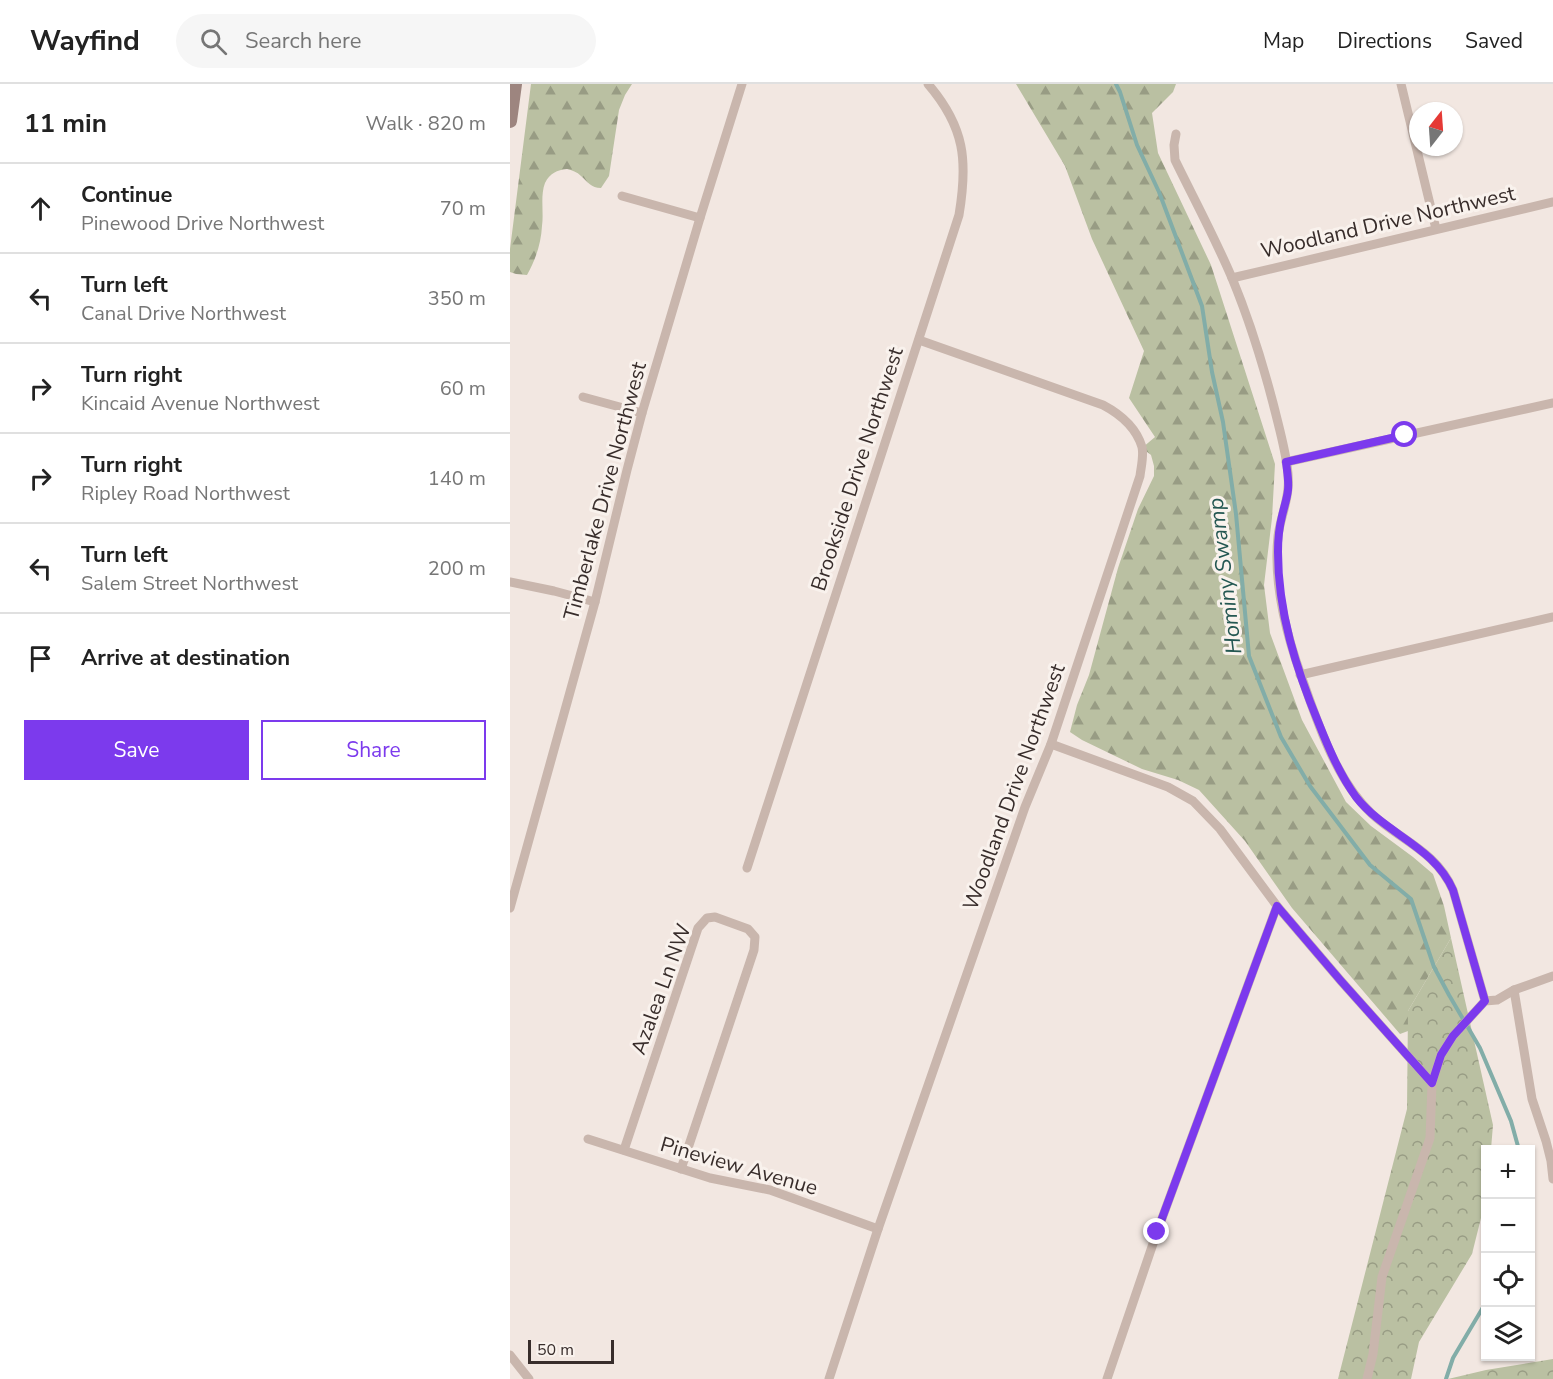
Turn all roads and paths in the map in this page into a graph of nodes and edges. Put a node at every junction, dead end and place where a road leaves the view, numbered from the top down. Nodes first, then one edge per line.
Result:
1 (515, 84) edge
2 (742, 84) edge
3 (928, 84) edge
4 (1401, 84) edge
5 (510, 121) edge
6 (1176, 134) dead end
7 (622, 196) dead end
8 (1553, 202) edge
9 (700, 218) junction
10 (1436, 229) junction
11 (1232, 278) junction
12 (919, 340) junction
13 (583, 397) dead end
14 (1553, 403) edge
15 (642, 413) junction
16 (1286, 462) junction
17 (510, 582) edge
18 (595, 602) junction
19 (1553, 617) edge
20 (1300, 675) junction
21 (1050, 744) junction
22 (747, 868) dead end
23 (1277, 906) junction
24 (510, 908) edge
25 (1553, 976) edge
26 (1514, 990) junction
27 (1485, 1001) junction
28 (1432, 1083) junction
29 (588, 1139) dead end
30 (624, 1150) junction
31 (681, 1169) junction
32 (1553, 1179) edge
33 (878, 1229) junction
34 (510, 1355) edge
35 (529, 1379) edge
36 (829, 1379) edge
37 (1107, 1379) edge
38 (1367, 1379) edge

1 - 5 main road
2 - 9 street, Timberlake Drive Northwest
3 - 12 street, Brookside Drive Northwest
4 - 10 street
6 - 11 street
7 - 9 street
8 - 10 street, Woodland Drive Northwest
9 - 15 street, Timberlake Drive Northwest
10 - 11 street, Woodland Drive Northwest
11 - 16 street
12 - 21 street, Woodland Drive Northwest
12 - 22 street, Brookside Drive Northwest
13 - 15 street
14 - 16 street
15 - 18 street, Timberlake Drive Northwest
16 - 20 street
17 - 18 street
18 - 24 street, Timberlake Drive Northwest
19 - 20 street
20 - 27 street
21 - 23 street
21 - 33 street, Woodland Drive Northwest
23 - 28 street
23 - 37 street
25 - 26 street
26 - 27 street
26 - 32 street
27 - 28 street
28 - 38 street
29 - 30 street, Pineview Avenue
30 - 31 street, Pineview Avenue
30 - 31 street, Azalea Ln NW
31 - 33 street, Pineview Avenue
33 - 36 street, Woodland Drive Northwest
34 - 35 street

